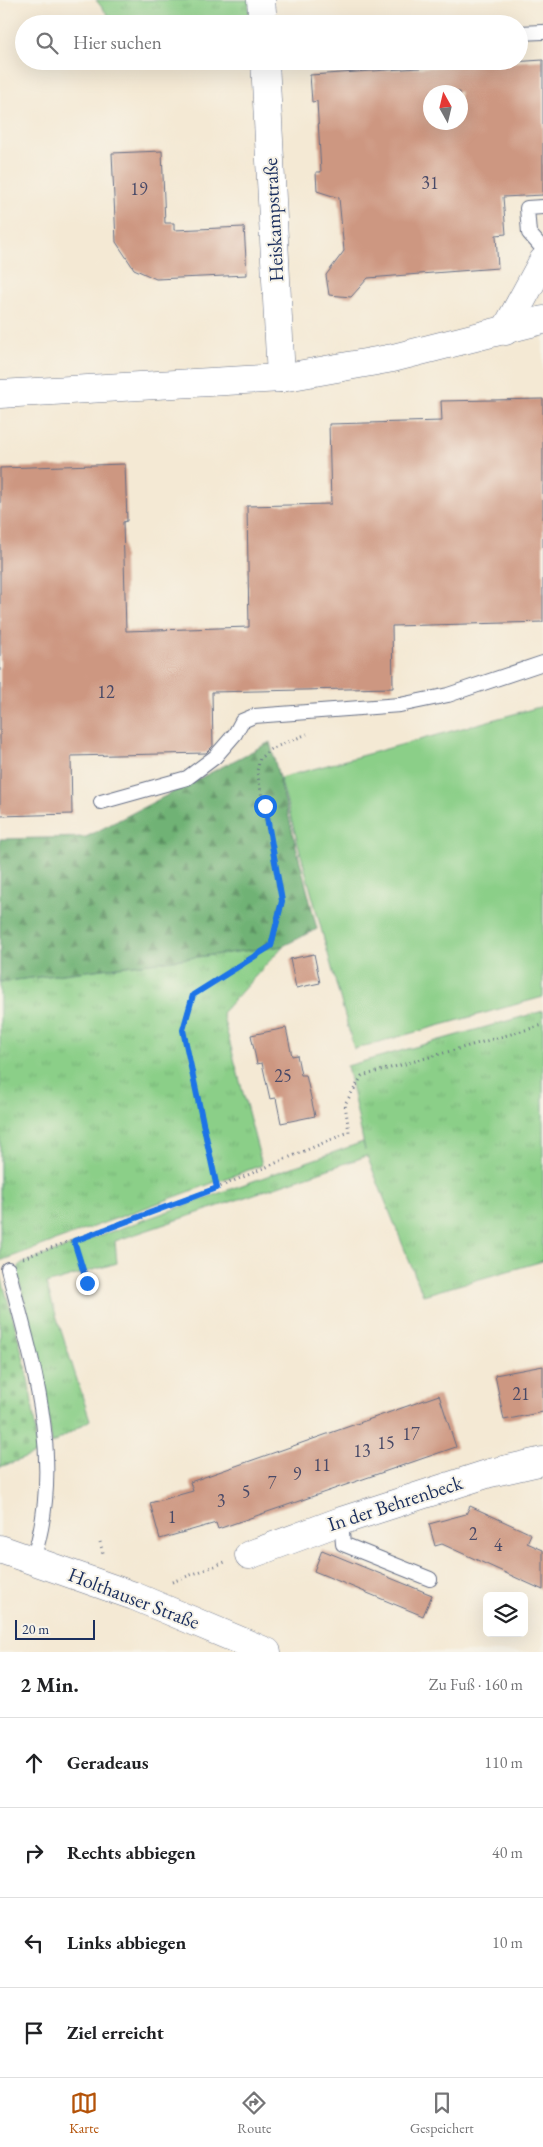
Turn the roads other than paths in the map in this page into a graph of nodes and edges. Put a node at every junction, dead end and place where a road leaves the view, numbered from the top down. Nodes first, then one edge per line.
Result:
1 (261, 0) edge
2 (262, 15) edge
3 (543, 32) edge
4 (528, 33) edge
5 (265, 70) edge
6 (543, 206) edge
7 (543, 249) edge
8 (543, 261) edge
9 (543, 320) edge
10 (504, 331) junction
11 (281, 378) junction
12 (0, 394) edge
13 (543, 663) edge
14 (101, 802) dead end
15 (8, 1269) road end
16 (543, 1461) edge
17 (341, 1521) junction
18 (0, 1549) edge
19 (249, 1555) road end
20 (33, 1559) junction
21 (430, 1579) dead end
22 (267, 1652) edge

1 - 2 street
3 - 4 lane
5 - 11 street, Heiskampstraße
6 - 7 lane
8 - 10 street
9 - 10 street
10 - 11 street
11 - 12 street
13 - 14 lane
15 - 20 lane
16 - 17 street, In der Behrenbeck
17 - 19 street, In der Behrenbeck
17 - 21 lane
18 - 20 street, Holthauser Straße
20 - 22 street, Holthauser Straße

